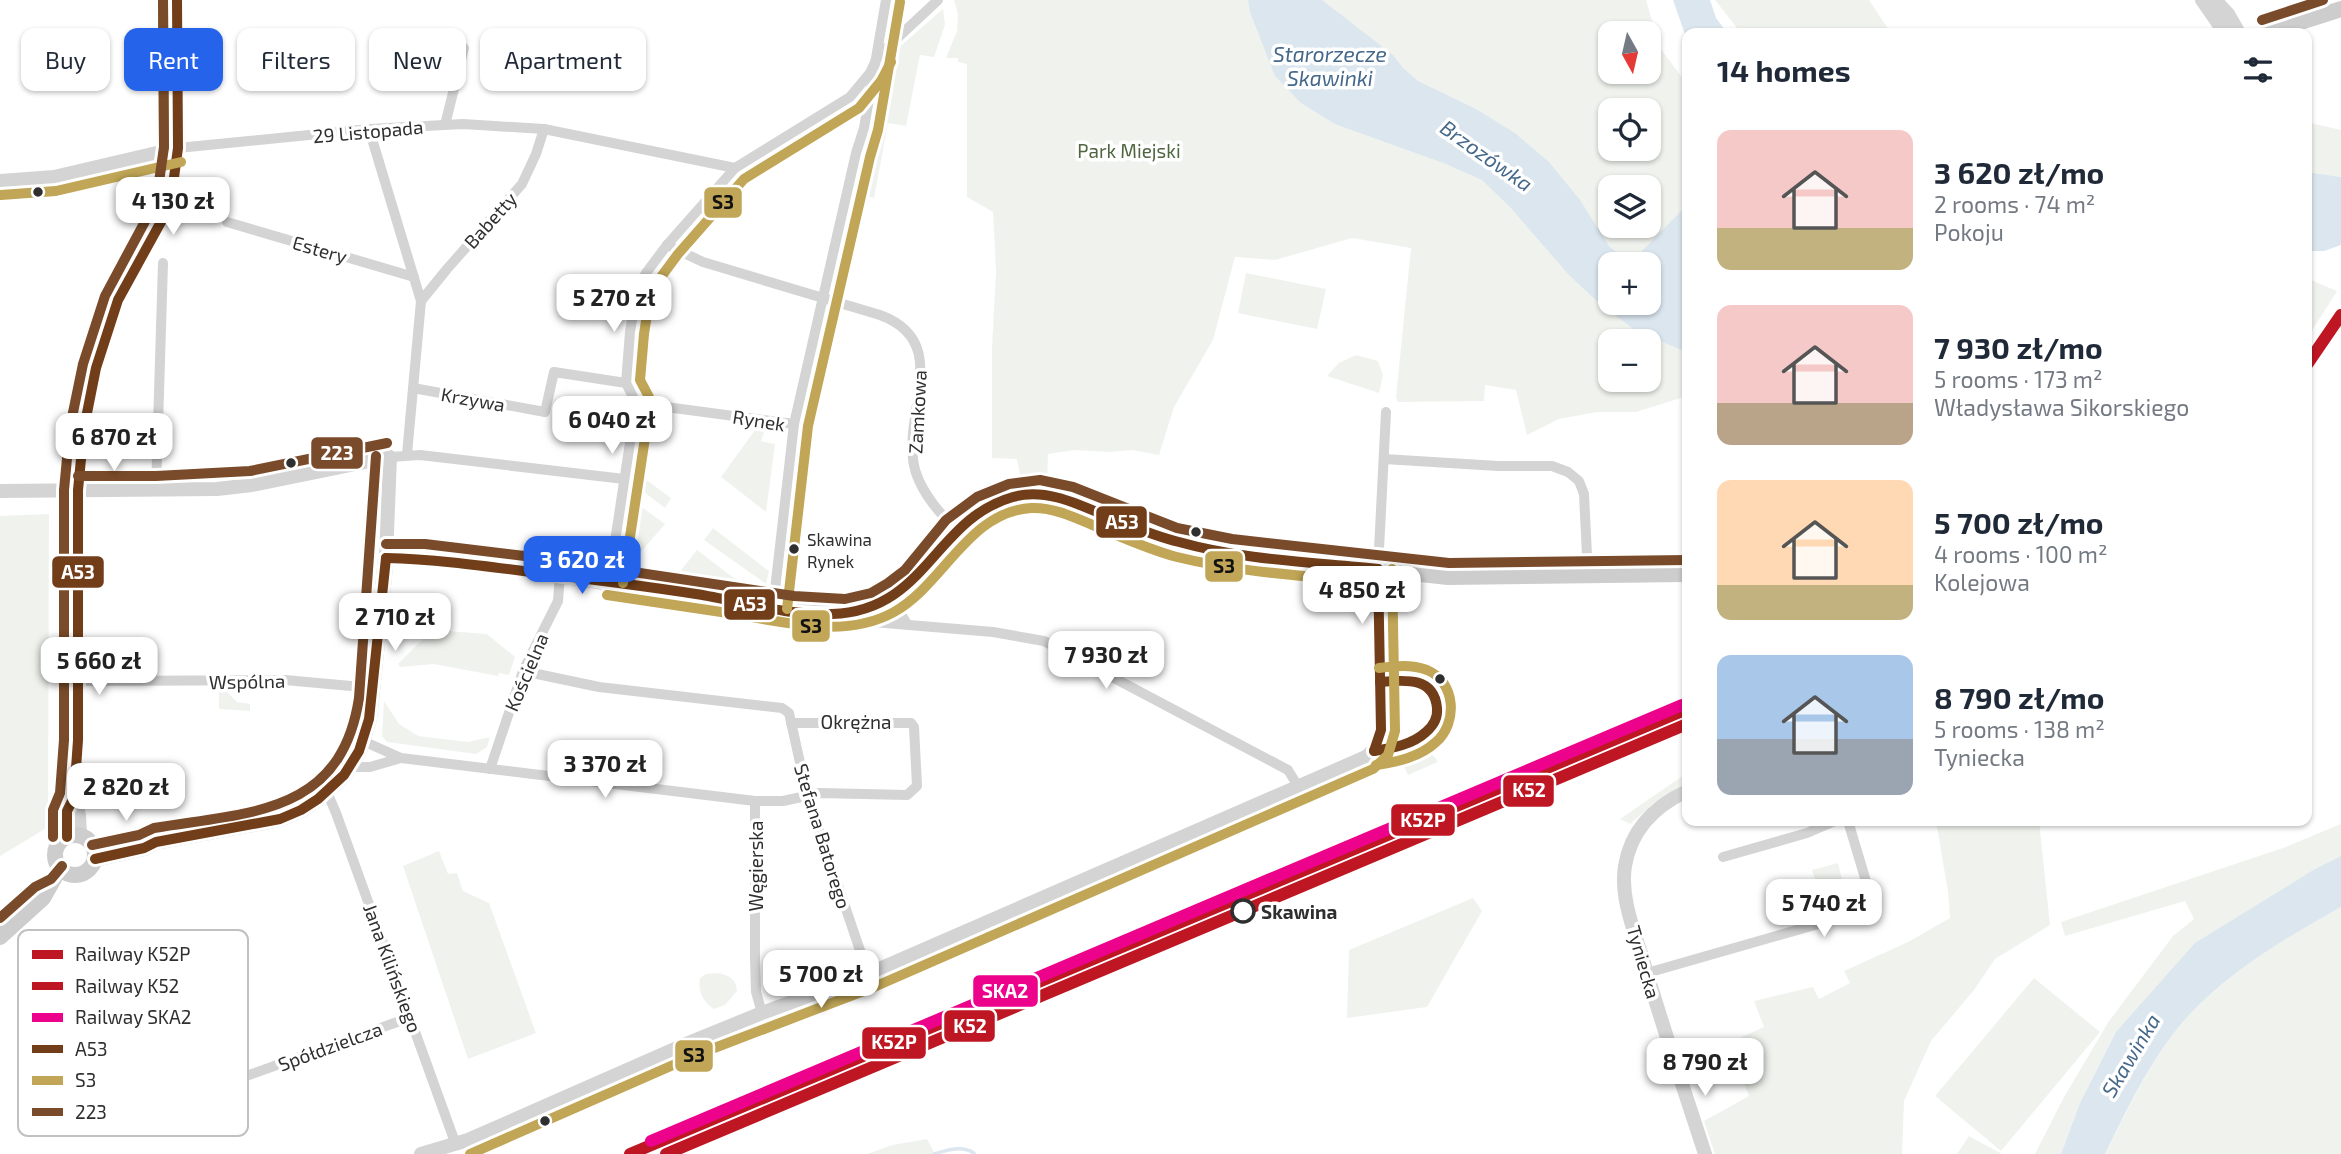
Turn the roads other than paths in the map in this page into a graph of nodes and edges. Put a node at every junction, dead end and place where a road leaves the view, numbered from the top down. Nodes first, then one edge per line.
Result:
1 (177, 0) edge
2 (886, 0) edge
3 (938, 0) edge
4 (2202, 0) edge
5 (2215, 0) edge
6 (2341, 9) edge
7 (2222, 28) edge
8 (2236, 28) edge
9 (2282, 28) edge
10 (878, 56) junction
11 (453, 91) edge
12 (850, 97) junction
13 (867, 115) junction
14 (445, 125) junction
15 (544, 129) junction
16 (369, 130) junction
17 (178, 148) junction
18 (735, 168) junction
19 (0, 181) edge
20 (227, 222) dead end
21 (667, 246) junction
22 (163, 263) dead end
23 (414, 276) junction
24 (823, 298) junction
25 (421, 301) junction
26 (626, 383) junction
27 (413, 388) junction
28 (636, 403) junction
29 (1386, 412) dead end
30 (794, 424) junction
31 (407, 454) junction
32 (390, 457) junction
33 (1384, 459) junction
34 (624, 479) junction
35 (79, 490) junction
36 (156, 490) junction
37 (0, 491) edge
38 (956, 530) junction
39 (386, 558) junction
40 (1378, 569) junction
41 (1682, 574) edge
42 (560, 575) junction
43 (1588, 576) junction
44 (609, 581) junction
45 (896, 595) junction
46 (777, 607) junction
47 (856, 612) junction
48 (907, 624) junction
49 (523, 671) junction
50 (78, 681) junction
51 (373, 688) junction
52 (791, 723) junction
53 (363, 741) junction
54 (401, 758) junction
55 (349, 767) junction
56 (490, 769) junction
57 (1299, 788) junction
58 (327, 792) junction
59 (807, 794) junction
60 (1682, 794) edge
61 (755, 801) junction
62 (1823, 826) edge
63 (1849, 826) edge
64 (73, 837) junction
65 (94, 853) junction
66 (1723, 858) dead end
67 (66, 872) junction
68 (0, 937) edge
69 (1647, 973) junction
70 (868, 974) junction
71 (762, 1013) junction
72 (411, 1017) junction
73 (248, 1075) edge
74 (456, 1145) junction
75 (421, 1154) edge
76 (1705, 1154) edge

1 - 17 street
2 - 10 street
3 - 10 street
4 - 7 street
5 - 8 street
6 - 9 main road
10 - 12 street
10 - 13 street
11 - 14 street
12 - 13 street
12 - 18 street
13 - 24 street
14 - 15 street, 29 Listopada
14 - 16 street, 29 Listopada
15 - 18 street, 29 Listopada
15 - 25 street, Babetty
16 - 17 street, 29 Listopada
16 - 23 street
17 - 19 street, 29 Listopada
17 - 35 street
18 - 21 street
20 - 23 street, Estery
21 - 24 street, Zamkowa
21 - 26 street
22 - 36 street
23 - 25 street
24 - 30 street
24 - 38 street, Zamkowa
25 - 27 street
26 - 27 street, Krzywa
26 - 28 street
27 - 31 street
28 - 30 street, Rynek
28 - 34 street
29 - 33 street
30 - 46 street, Rynek
31 - 32 street
31 - 34 street
32 - 36 street
32 - 39 street
33 - 40 street
33 - 43 street
34 - 44 street
35 - 36 street
35 - 37 street
35 - 50 street
38 - 40 main road
38 - 45 main road
39 - 42 main road
39 - 51 main road
40 - 43 main road
40 - 57 street
41 - 43 main road
42 - 44 main road
42 - 49 street, Kościelna
44 - 46 main road
45 - 47 main road
45 - 48 street
46 - 47 main road
47 - 48 street
48 - 57 street
49 - 52 street
49 - 56 street, Kościelna
50 - 51 street, Wspólna
50 - 64 street
51 - 53 main road
52 - 59 street, Stefana Batorego
52 - 59 street, Okrężna
53 - 54 street
53 - 55 main road
54 - 55 street
54 - 56 street
55 - 58 main road
56 - 61 street
57 - 70 street
58 - 65 main road
58 - 72 street, Jana Kilińskiego
59 - 61 street
59 - 70 street, Stefana Batorego
60 - 69 street, Tyniecka
61 - 71 street, Węgierska
62 - 66 street
63 - 69 street
64 - 65 main road
64 - 67 main road
65 - 67 main road
67 - 68 main road
69 - 76 street, Tyniecka
70 - 71 street
71 - 74 street
72 - 73 street, Spółdzielcza
72 - 74 street, Jana Kilińskiego
74 - 75 street

